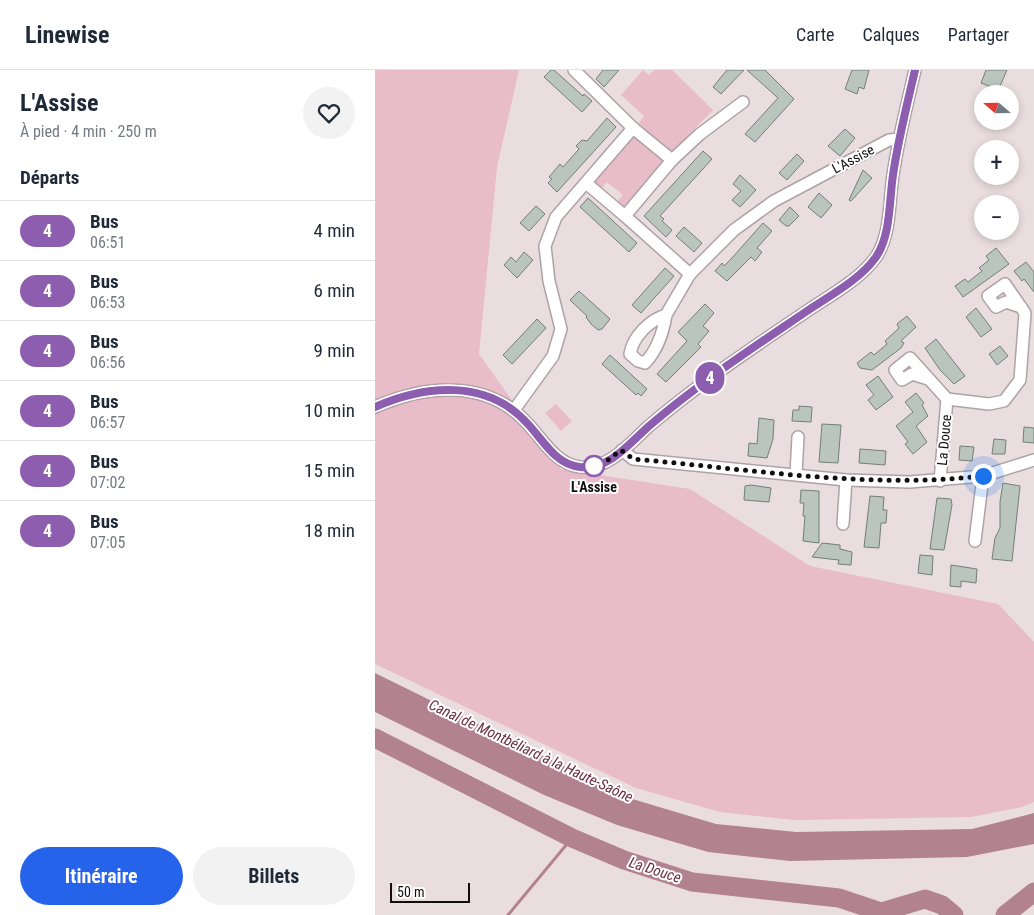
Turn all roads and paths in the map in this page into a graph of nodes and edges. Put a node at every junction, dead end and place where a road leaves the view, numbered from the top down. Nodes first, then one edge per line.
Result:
1 (574, 70) edge
2 (915, 70) edge
3 (743, 102) dead end
4 (633, 128) junction
5 (899, 139) junction
6 (672, 160) junction
7 (586, 183) junction
8 (625, 216) junction
9 (690, 274) junction
10 (1021, 307) dead end
11 (666, 315) dead end
12 (928, 379) dead end
13 (947, 399) junction
14 (375, 407) edge
15 (514, 410) junction
16 (798, 437) dead end
17 (621, 450) junction
18 (1034, 460) edge
19 (796, 474) junction
20 (983, 476) junction
21 (846, 480) junction
22 (940, 481) junction
23 (843, 524) dead end
24 (975, 541) dead end

1 - 4 street
2 - 5 street
3 - 6 street
4 - 6 street
4 - 7 street
5 - 9 street, L'Assise
5 - 17 street
6 - 8 street
7 - 8 street
7 - 15 street
8 - 9 street
9 - 11 street, L'Assise
10 - 13 street, La Douce
12 - 13 street, La Douce
13 - 22 street, La Douce
14 - 15 street
15 - 17 street
16 - 19 street
17 - 19 street, La Douce
18 - 20 street, La Douce
19 - 21 street, La Douce
20 - 22 street, La Douce
20 - 24 street
21 - 22 street, La Douce
21 - 23 street

